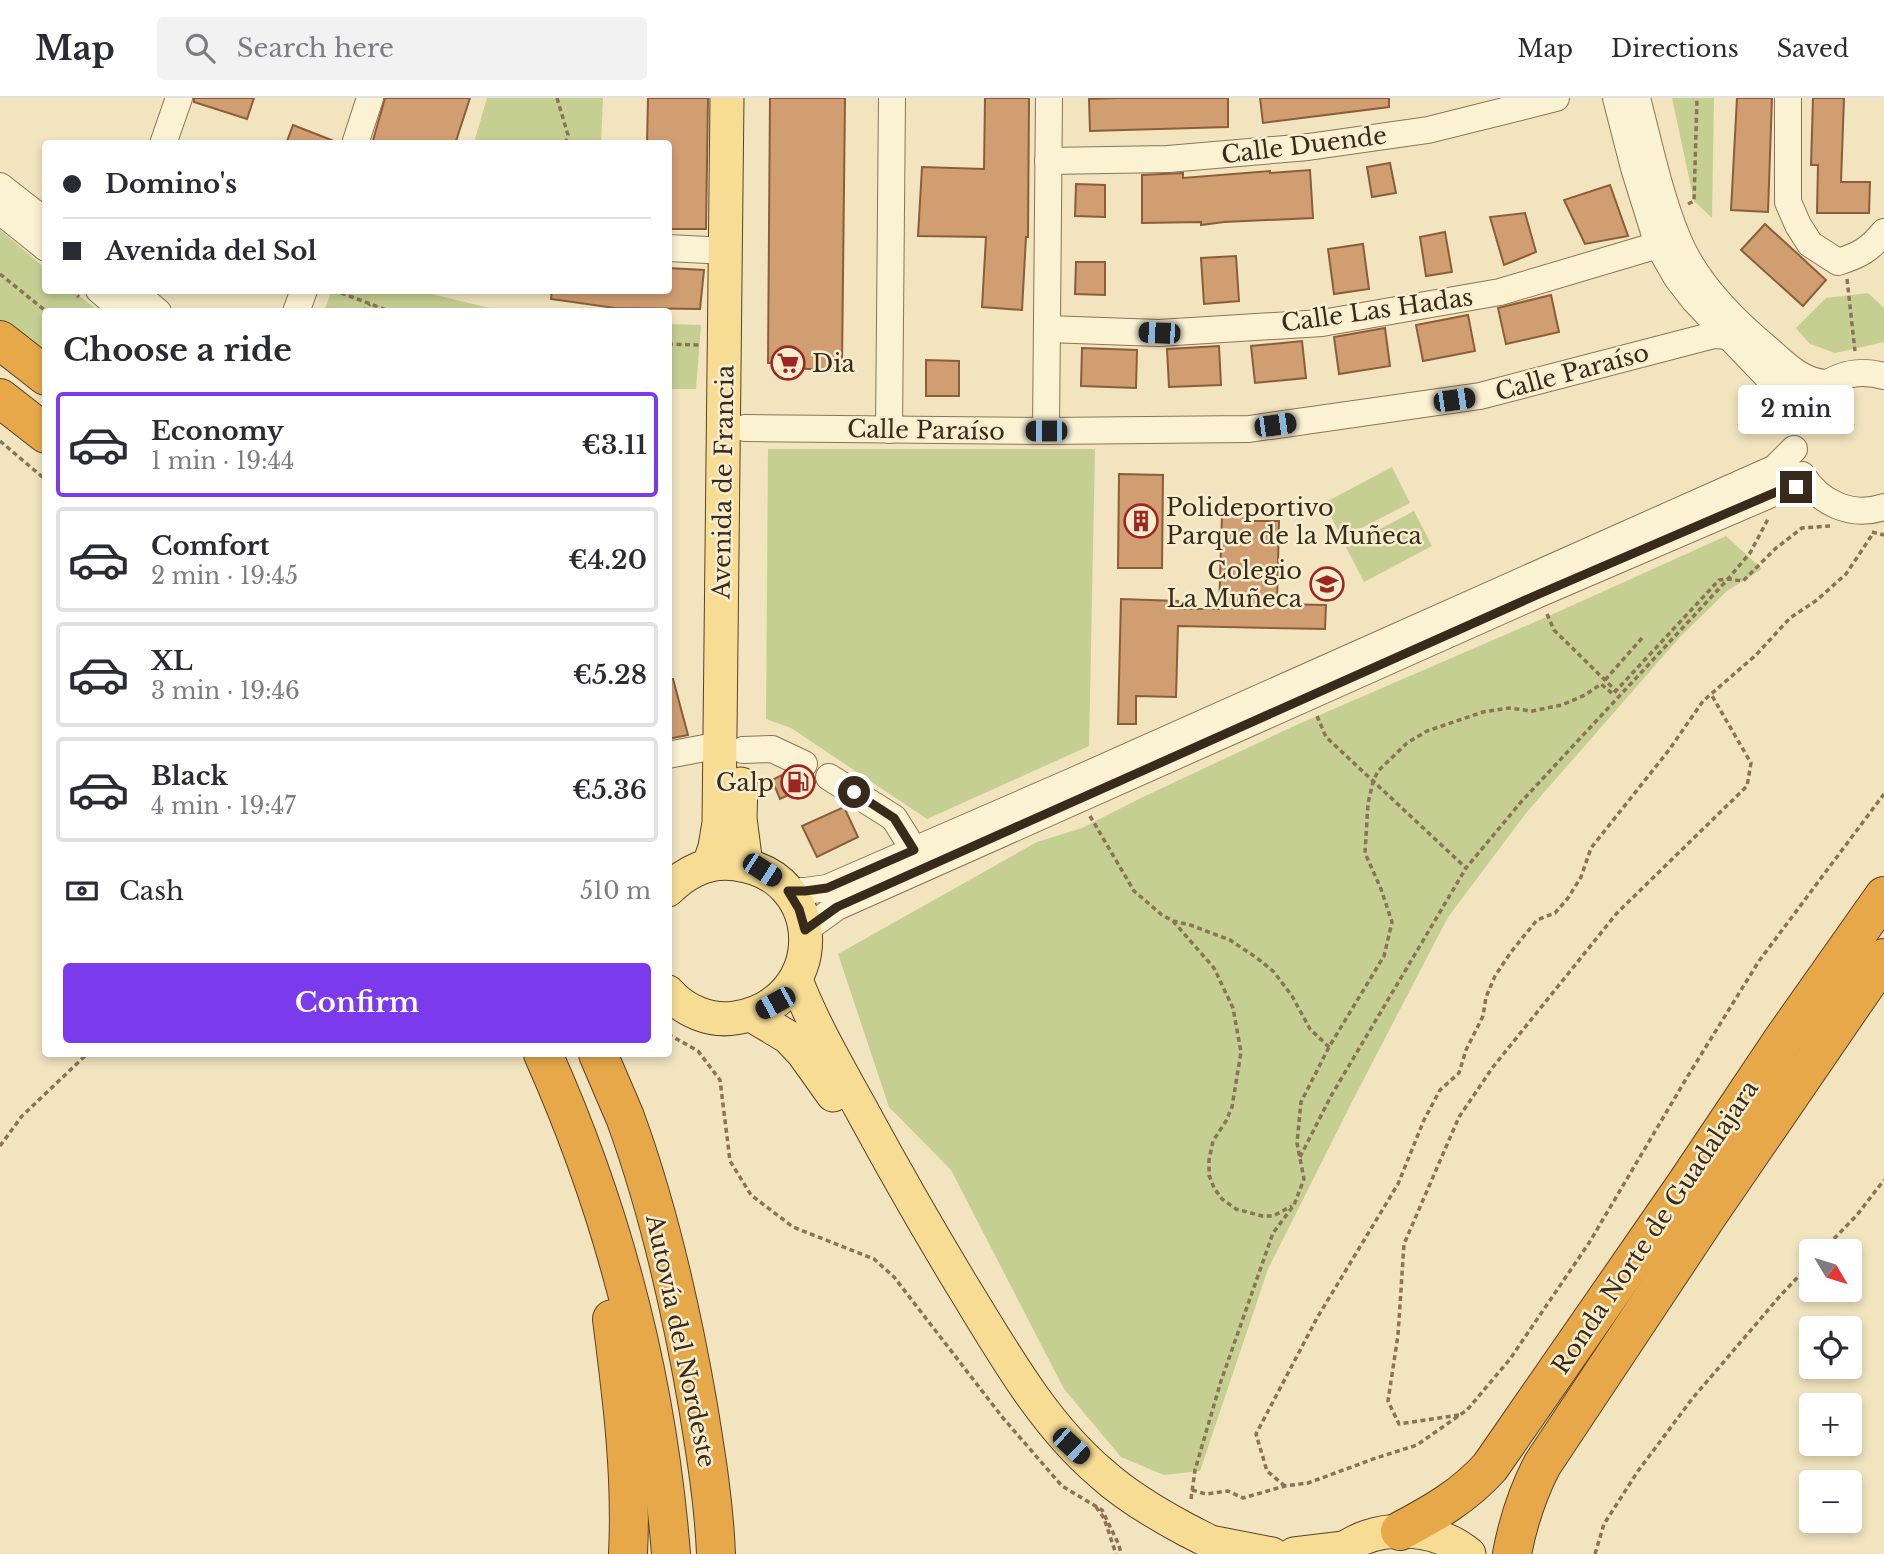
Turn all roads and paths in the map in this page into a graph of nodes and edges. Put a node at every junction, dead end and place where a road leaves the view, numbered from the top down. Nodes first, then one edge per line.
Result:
1 (179, 98) edge
2 (370, 98) edge
3 (556, 98) edge
4 (727, 98) edge
5 (747, 98) edge
6 (892, 98) edge
7 (1049, 98) edge
8 (1556, 98) edge
9 (1616, 98) edge
10 (1637, 98) edge
11 (1696, 98) edge
12 (1788, 98) edge
13 (164, 140) edge
14 (356, 140) edge
15 (566, 140) edge
16 (1048, 161) junction
17 (0, 186) edge
18 (0, 211) edge
19 (1670, 216) junction
20 (42, 219) edge
21 (1884, 232) edge
22 (42, 245) edge
23 (1658, 245) junction
24 (672, 248) edge
25 (726, 251) junction
26 (1845, 260) junction
27 (0, 274) edge
28 (104, 294) edge
29 (137, 294) edge
30 (344, 294) edge
31 (370, 304) junction
32 (42, 308) edge
33 (120, 308) edge
34 (153, 308) edge
35 (366, 308) edge
36 (381, 308) edge
37 (1047, 329) junction
38 (1728, 336) junction
39 (0, 340) edge
40 (672, 344) edge
41 (725, 345) junction
42 (1858, 372) junction
43 (42, 373) edge
44 (1884, 376) edge
45 (1825, 383) junction
46 (0, 398) edge
47 (1797, 419) junction
48 (745, 428) junction
49 (889, 430) junction
50 (42, 431) edge
51 (1046, 431) junction
52 (0, 441) edge
53 (1794, 449) junction
54 (42, 477) edge
55 (1810, 487) junction
56 (1783, 489) junction
57 (1873, 520) edge
58 (1836, 526) dead end
59 (1884, 535) edge
60 (1728, 579) junction
61 (1539, 594) junction
62 (1642, 638) dead end
63 (1605, 680) junction
64 (1618, 693) junction
65 (1711, 694) junction
66 (1308, 696) junction
67 (731, 748) junction
68 (672, 755) edge
69 (804, 764) dead end
70 (830, 777) dead end
71 (1373, 782) junction
72 (1884, 794) edge
73 (1080, 800) junction
74 (914, 850) junction
75 (709, 865) junction
76 (746, 865) junction
77 (1466, 868) junction
78 (672, 886) edge
79 (788, 891) junction
80 (1884, 896) edge
81 (1173, 921) junction
82 (805, 930) junction
83 (1884, 958) edge
84 (796, 980) junction
85 (672, 997) edge
86 (753, 1016) junction
87 (672, 1036) edge
88 (1329, 1047) junction
89 (83, 1057) edge
90 (545, 1057) edge
91 (545, 1057) edge
92 (599, 1057) edge
93 (0, 1146) edge
94 (1300, 1157) junction
95 (1884, 1180) edge
96 (1294, 1205) junction
97 (915, 1208) junction
98 (1833, 1239) edge
99 (1799, 1276) edge
100 (691, 1368) junction
101 (1460, 1415) junction
102 (1285, 1486) junction
103 (1098, 1490) junction
104 (1192, 1490) junction
105 (1191, 1499) dead end
106 (1400, 1531) junction
107 (1223, 1549) edge
108 (1341, 1551) edge
109 (628, 1554) edge
110 (671, 1554) edge
111 (716, 1554) edge
112 (740, 1554) edge
113 (1118, 1554) edge
114 (1272, 1554) edge
115 (1294, 1554) edge
116 (1469, 1554) edge
117 (1511, 1554) edge
118 (1595, 1554) edge

1 - 13 street
2 - 14 street
3 - 15 path
4 - 25 main road, Avenida de Francia
5 - 48 main road, Avenida de Francia
6 - 49 street
7 - 16 street
8 - 16 street, Calle Duende
9 - 23 street
10 - 19 street
11 - 19 path
12 - 26 street
16 - 37 street
17 - 20 street
18 - 22 street
19 - 45 street
21 - 26 street
23 - 37 street, Calle Las Hadas
23 - 38 street
24 - 25 street
25 - 41 main road, Avenida de Francia
26 - 42 path
27 - 32 path
28 - 33 street
29 - 34 street
30 - 31 path
31 - 35 path
31 - 36 path
37 - 51 street
38 - 47 street
38 - 51 street, Calle Paraíso
39 - 43 highway
40 - 41 path
41 - 67 main road, Avenida de Francia
42 - 44 street
42 - 45 street
45 - 47 street
46 - 50 highway
47 - 53 street
48 - 49 street, Calle Paraíso
48 - 67 main road, Avenida de Francia
49 - 51 street, Calle Paraíso
52 - 54 path
53 - 55 street
53 - 74 street
55 - 56 street
55 - 57 street
56 - 60 path
56 - 61 street
57 - 59 path
57 - 65 path
58 - 60 path
60 - 64 path
61 - 63 path
61 - 66 street
62 - 63 path
63 - 64 path
64 - 71 path
64 - 77 path
65 - 101 path
65 - 102 path
66 - 71 path
66 - 73 street
67 - 68 street
67 - 69 street
67 - 75 main road, Avenida de Francia
67 - 76 main road, Avenida de Francia
70 - 74 street
71 - 77 path
71 - 88 path
72 - 101 path
73 - 81 path
73 - 82 street
74 - 79 street
75 - 76 main road
75 - 78 main road
76 - 79 main road
77 - 94 path
79 - 82 main road
80 - 106 highway, Ronda Norte de Guadalajara
81 - 88 path
81 - 96 path
82 - 84 main road
83 - 117 highway, Ronda Norte de Guadalajara
84 - 86 main road
84 - 97 main road
85 - 86 main road
86 - 97 main road
87 - 103 path
88 - 94 path
89 - 93 path
90 - 109 highway
91 - 110 highway, Autovía del Nordeste
92 - 100 highway, Autovía del Nordeste
94 - 96 path
95 - 98 path
96 - 104 path
97 - 103 main road
99 - 118 path
100 - 111 highway, Autovía del Nordeste
100 - 112 highway
101 - 102 path
102 - 104 path
103 - 107 main road
103 - 113 path
104 - 105 path
106 - 108 main road
106 - 116 main road
107 - 114 main road
108 - 115 main road

